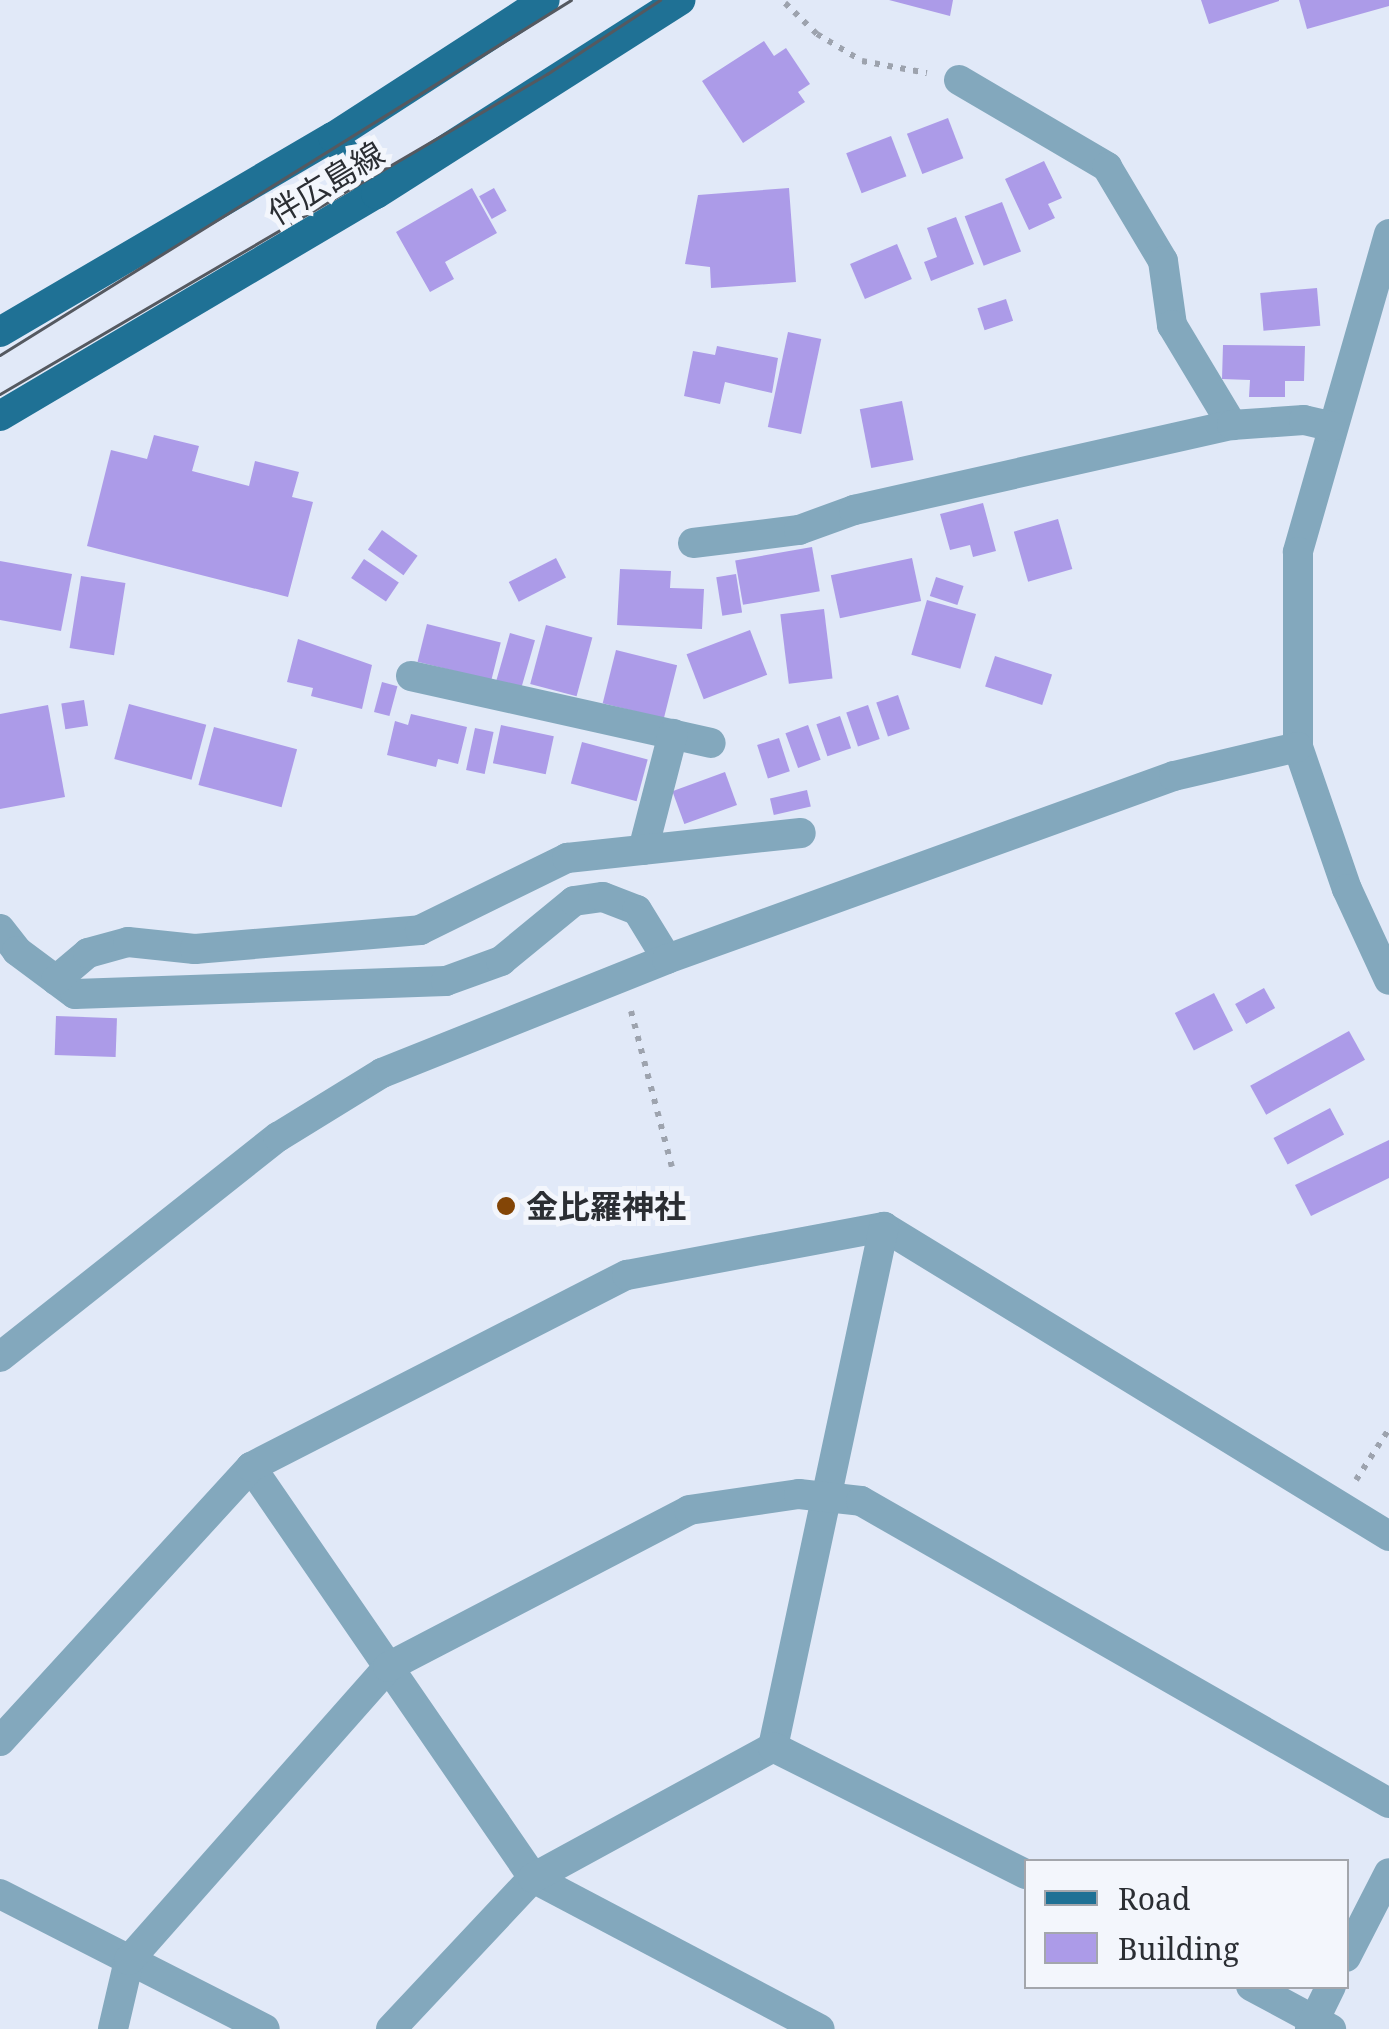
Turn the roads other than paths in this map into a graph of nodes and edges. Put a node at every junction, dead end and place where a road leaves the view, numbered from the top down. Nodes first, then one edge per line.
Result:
1 (545, 0) edge
2 (681, 0) edge
3 (959, 80) road end
4 (333, 137) junction
5 (376, 194) junction
6 (1389, 234) edge
7 (0, 332) edge
8 (0, 416) edge
9 (1232, 425) junction
10 (1331, 426) junction
11 (692, 543) dead end
12 (411, 676) dead end
13 (673, 734) junction
14 (711, 742) dead end
15 (1298, 747) junction
16 (801, 833) dead end
17 (643, 850) junction
18 (0, 930) edge
19 (667, 959) junction
20 (56, 980) junction
21 (1389, 980) edge
22 (884, 1227) junction
23 (0, 1357) edge
24 (251, 1467) junction
25 (827, 1496) junction
26 (1389, 1536) edge
27 (388, 1666) junction
28 (0, 1741) edge
29 (773, 1747) junction
30 (1389, 1803) edge
31 (1024, 1873) edge
32 (1389, 1873) edge
33 (533, 1878) junction
34 (0, 1894) edge
35 (1349, 1951) edge
36 (129, 1960) junction
37 (1255, 1989) edge
38 (1331, 1989) edge
39 (1319, 2026) edge
40 (113, 2029) edge
41 (265, 2029) edge
42 (391, 2029) edge
43 (820, 2029) edge

1 - 4 main road, 伴広島線
2 - 5 main road, 伴広島線
3 - 9 street
4 - 5 main road
4 - 7 main road, 伴広島線
5 - 8 main road, 伴広島線
6 - 10 street
9 - 10 street
9 - 11 street
10 - 15 street
12 - 13 street
13 - 14 street
13 - 17 street
15 - 19 street
15 - 21 street
16 - 17 street
17 - 20 street
18 - 20 street
19 - 20 street
19 - 23 street
22 - 24 street
22 - 25 street
22 - 26 street
24 - 27 street
24 - 28 street
25 - 27 street
25 - 29 street
25 - 30 street
27 - 33 street
27 - 36 street
29 - 31 street
29 - 33 street
32 - 35 street
33 - 42 street
33 - 43 street
34 - 36 street
36 - 40 street
36 - 41 street
37 - 39 street
38 - 39 street

